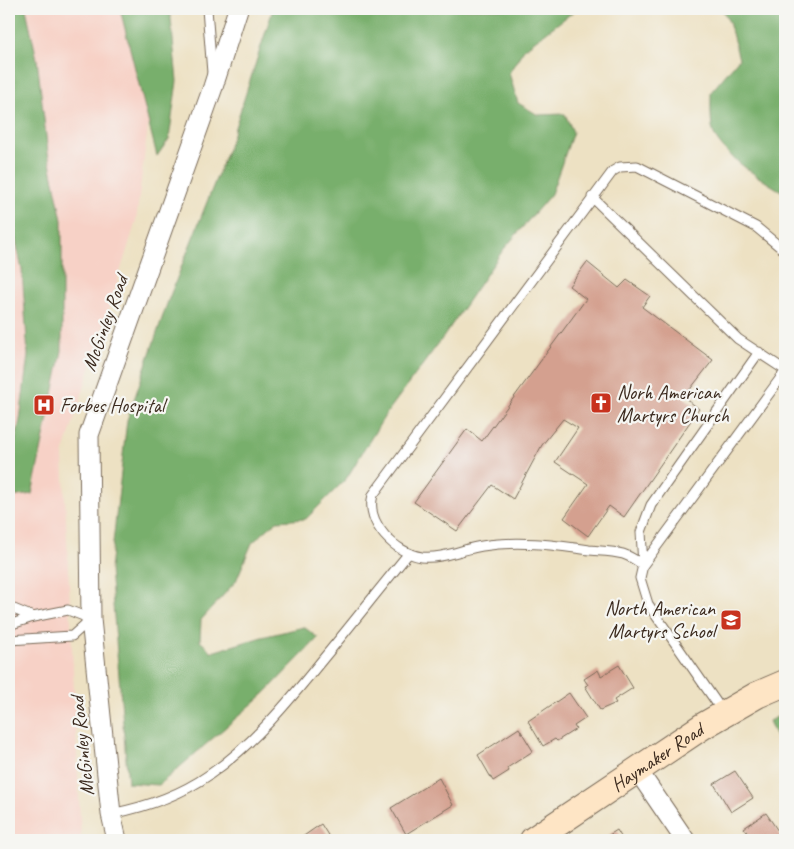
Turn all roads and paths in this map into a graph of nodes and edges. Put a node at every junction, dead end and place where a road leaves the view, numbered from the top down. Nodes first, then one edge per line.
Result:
1 (207, 9) edge
2 (238, 9) edge
3 (214, 87) junction
4 (592, 197) junction
5 (785, 250) edge
6 (758, 352) junction
7 (785, 371) edge
8 (409, 553) junction
9 (643, 565) junction
10 (9, 607) edge
11 (33, 616) junction
12 (91, 619) junction
13 (9, 625) edge
14 (9, 640) edge
15 (785, 683) edge
16 (724, 714) junction
17 (638, 771) junction
18 (111, 814) junction
19 (109, 840) edge
20 (118, 840) edge
21 (533, 840) edge
22 (686, 840) edge

1 - 3 lane
2 - 3 street, McGinley Road
3 - 12 street, McGinley Road
4 - 5 lane
4 - 6 lane
4 - 8 lane
6 - 7 lane
6 - 9 lane
7 - 9 lane
8 - 9 lane
8 - 18 lane
9 - 16 lane
10 - 11 lane
11 - 12 lane
11 - 13 lane
12 - 14 lane
12 - 18 street, McGinley Road
15 - 16 main road, Haymaker Road
16 - 17 main road, Haymaker Road
17 - 21 main road, Haymaker Road
17 - 22 street
18 - 19 street, McGinley Road
18 - 20 street, McGinley Road

